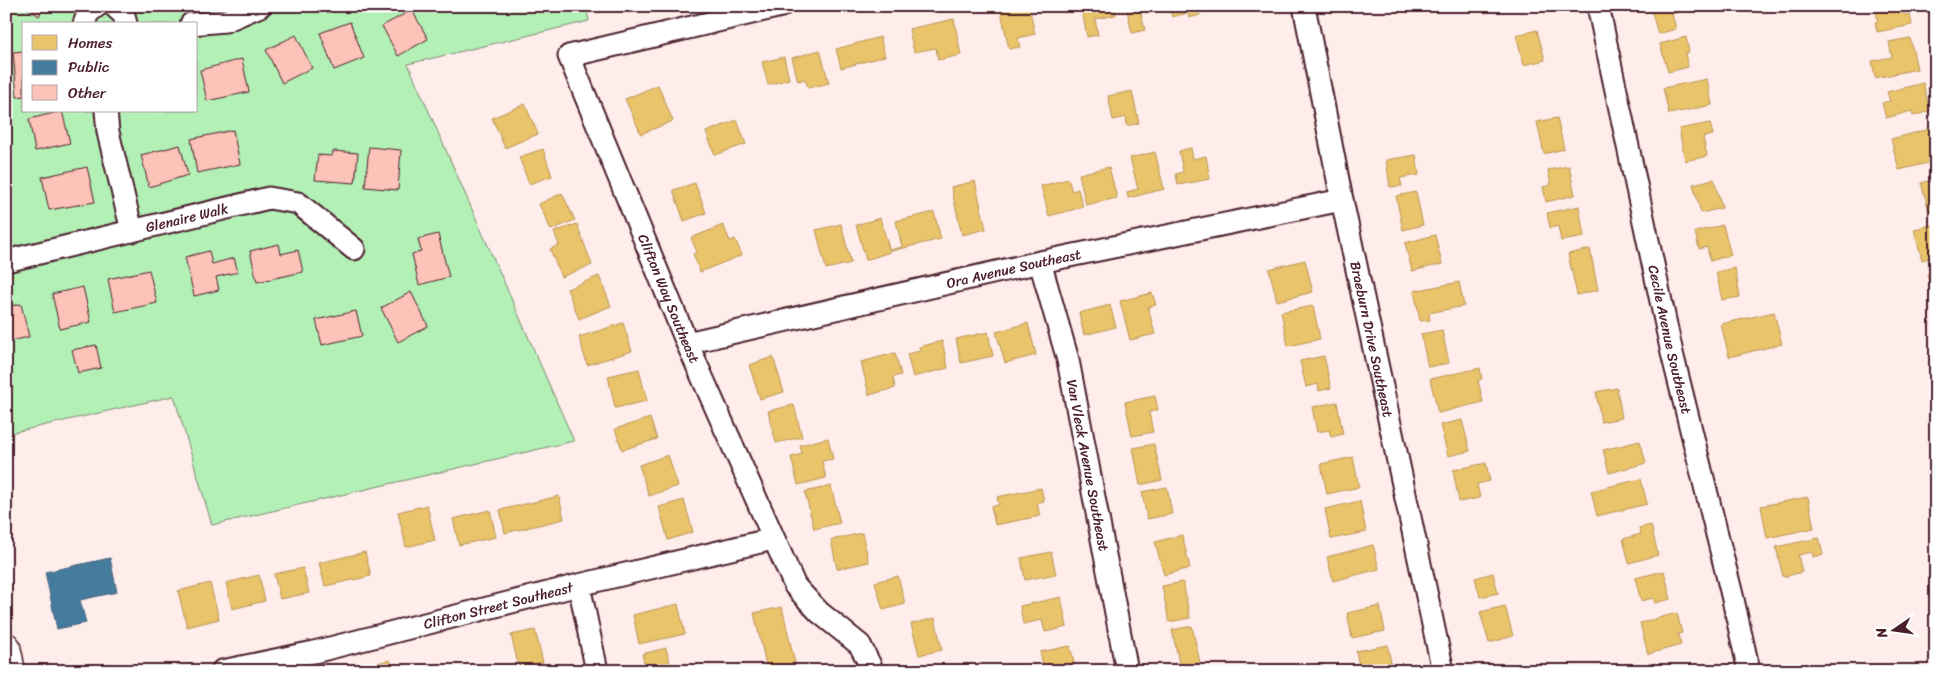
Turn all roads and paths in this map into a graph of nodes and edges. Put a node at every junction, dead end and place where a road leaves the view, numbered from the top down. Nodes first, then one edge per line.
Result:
1 (97, 6) edge
2 (114, 6) edge
3 (260, 6) edge
4 (781, 6) edge
5 (1304, 6) edge
6 (1598, 6) edge
7 (85, 22) edge
8 (126, 22) edge
9 (198, 23) edge
10 (106, 112) edge
11 (1342, 200) junction
12 (132, 231) junction
13 (354, 248) dead end
14 (6, 261) edge
15 (1040, 262) junction
16 (687, 343) junction
17 (773, 539) junction
18 (579, 585) junction
19 (6, 647) edge
20 (316, 661) edge
21 (11, 671) edge
22 (222, 671) edge
23 (597, 671) edge
24 (873, 671) edge
25 (1127, 671) edge
26 (1443, 671) edge
27 (1749, 671) edge

1 - 7 street
2 - 8 street
3 - 9 street
4 - 16 street, Clifton Way Southeast
5 - 11 street, Braeburn Drive Southeast
6 - 27 street, Cecile Avenue Southeast
10 - 12 street
11 - 15 street, Ora Avenue Southeast
11 - 26 street, Braeburn Drive Southeast
12 - 13 street, Glenaire Walk
12 - 14 street, Glenaire Walk
15 - 16 street, Ora Avenue Southeast
15 - 25 street, Van Vleck Avenue Southeast
16 - 17 street, Clifton Way Southeast
17 - 18 street, Clifton Street Southeast
17 - 24 street, Clifton Way Southeast
18 - 20 street, Clifton Street Southeast
18 - 23 street
19 - 21 main road
20 - 22 street, Clifton Street Southeast

